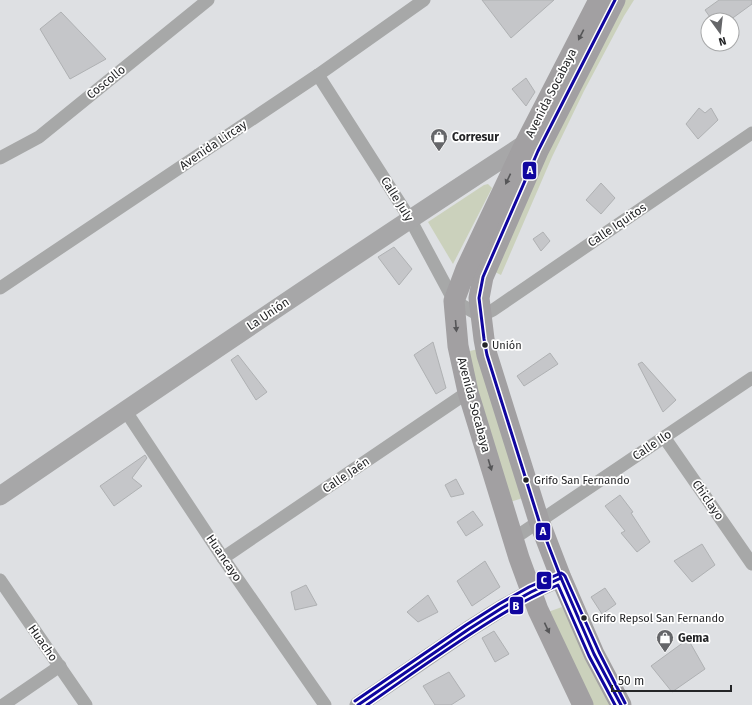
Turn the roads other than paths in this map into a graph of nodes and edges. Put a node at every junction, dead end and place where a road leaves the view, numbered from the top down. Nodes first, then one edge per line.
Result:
1 (208, 0) edge
2 (424, 0) edge
3 (599, 0) edge
4 (616, 0) edge
5 (318, 75) junction
6 (752, 133) edge
7 (532, 148) junction
8 (0, 158) edge
9 (410, 219) junction
10 (0, 288) edge
11 (454, 301) junction
12 (481, 316) junction
13 (752, 378) edge
14 (468, 392) junction
15 (125, 410) junction
16 (664, 437) junction
17 (0, 496) edge
18 (539, 521) junction
19 (513, 539) junction
20 (223, 558) junction
21 (752, 564) edge
22 (561, 578) junction
23 (0, 580) edge
24 (531, 592) junction
25 (60, 666) junction
26 (3, 705) edge
27 (86, 705) edge
28 (325, 705) edge
29 (358, 705) edge
30 (583, 705) edge
31 (621, 705) edge

1 - 8 street, Coscollo
2 - 5 street, Avenida Lircay
3 -> 7 main road, Avenida Socabaya
4 - 7 main road, Avenida Socabaya
5 - 9 street, Calle July
5 - 10 street, Avenida Lircay
6 - 12 street, Calle Iquitos
7 - 9 main road, La Unión
7 -> 11 main road, Avenida Socabaya
7 - 12 main road, Avenida Socabaya
9 - 11 street, Calle July
9 - 15 main road, La Unión
11 - 12 street
11 -> 14 main road, Avenida Socabaya
12 - 18 main road, Avenida Socabaya
13 - 16 street, Calle Ilo
14 -> 19 main road, Avenida Socabaya
14 - 20 street, Calle Jaén
15 - 17 main road, La Unión
15 - 20 street, Huancayo
16 - 18 street, Calle Ilo
16 - 21 street, Chiclayo
18 - 19 street, Calle Ilo
18 - 22 main road, Avenida Socabaya
19 - 24 main road, Avenida Socabaya
20 - 28 street, Huancayo
22 - 24 street
22 - 31 main road, Avenida Socabaya
23 - 25 street, Huacho
24 - 29 street
24 -> 30 main road, Avenida Socabaya
25 - 26 street
25 - 27 street, Huacho

